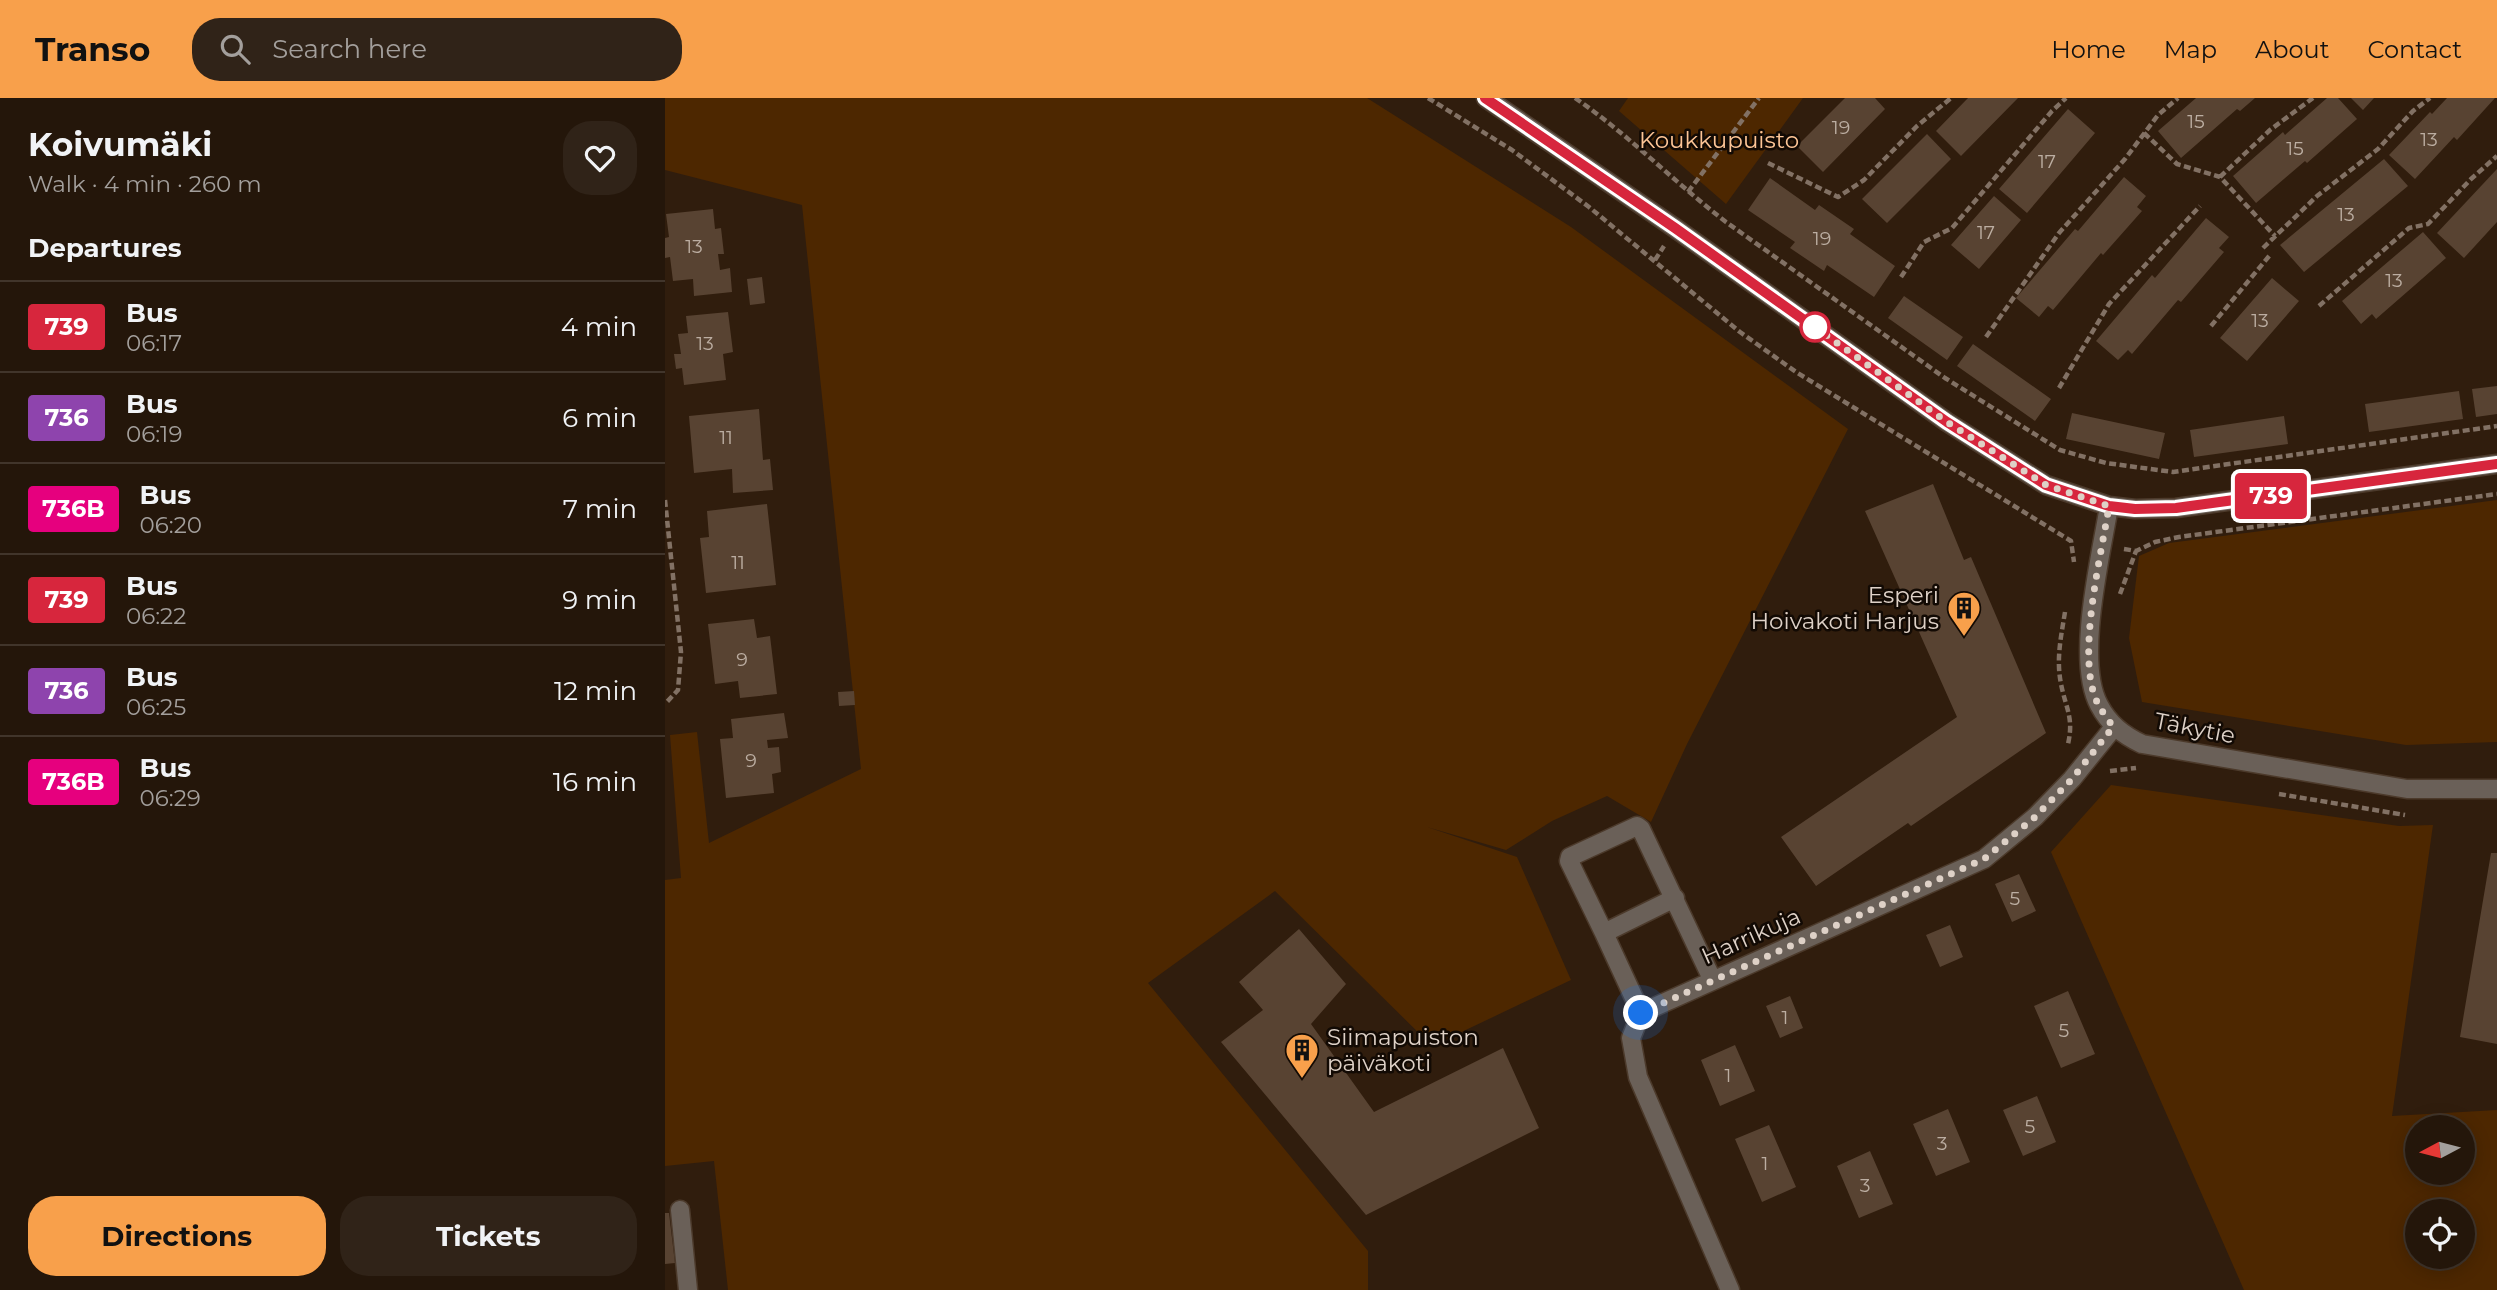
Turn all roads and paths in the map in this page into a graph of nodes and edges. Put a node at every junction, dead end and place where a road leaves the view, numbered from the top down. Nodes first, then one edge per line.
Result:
1 (1428, 98) edge
2 (1486, 98) edge
3 (1575, 98) edge
4 (1759, 98) edge
5 (1951, 98) edge
6 (2066, 98) edge
7 (2178, 98) edge
8 (2313, 98) edge
9 (2430, 98) edge
10 (2144, 134) junction
11 (2497, 156) edge
12 (1768, 163) dead end
13 (2220, 177) junction
14 (1688, 192) junction
15 (2200, 206) dead end
16 (2275, 236) junction
17 (2263, 248) dead end
18 (2270, 256) dead end
19 (1901, 278) dead end
20 (2319, 306) dead end
21 (2211, 326) dead end
22 (1986, 337) dead end
23 (2059, 388) dead end
24 (2497, 426) edge
25 (2497, 464) edge
26 (2497, 494) edge
27 (665, 500) edge
28 (2109, 506) junction
29 (2074, 568) dead end
30 (2119, 598) dead end
31 (2067, 604) dead end
32 (665, 704) edge
33 (2113, 727) junction
34 (2087, 758) junction
35 (2148, 770) dead end
36 (2497, 789) edge
37 (2272, 793) dead end
38 (2410, 815) dead end
39 (1675, 898) junction
40 (1604, 933) junction
41 (1712, 979) junction
42 (1641, 1013) junction
43 (680, 1210) dead end
44 (688, 1290) edge
45 (1730, 1290) edge

1 - 29 path
2 - 28 street
3 - 14 path
4 - 14 path
5 - 12 path
6 - 19 path
7 - 10 path
8 - 13 path
9 - 16 path
10 - 13 path
10 - 22 path
11 - 20 path
13 - 16 path
14 - 24 path
15 - 23 path
16 - 17 path
18 - 21 path
25 - 28 street
26 - 30 path
27 - 32 path
28 - 33 street
31 - 34 path
33 - 34 street, Harrikuja
33 - 36 street, Täkytie
34 - 35 path
34 - 41 street, Harrikuja
37 - 38 path
39 - 40 street
39 - 40 street
39 - 41 street
40 - 42 street
41 - 42 street, Harrikuja
42 - 45 street
43 - 44 street

